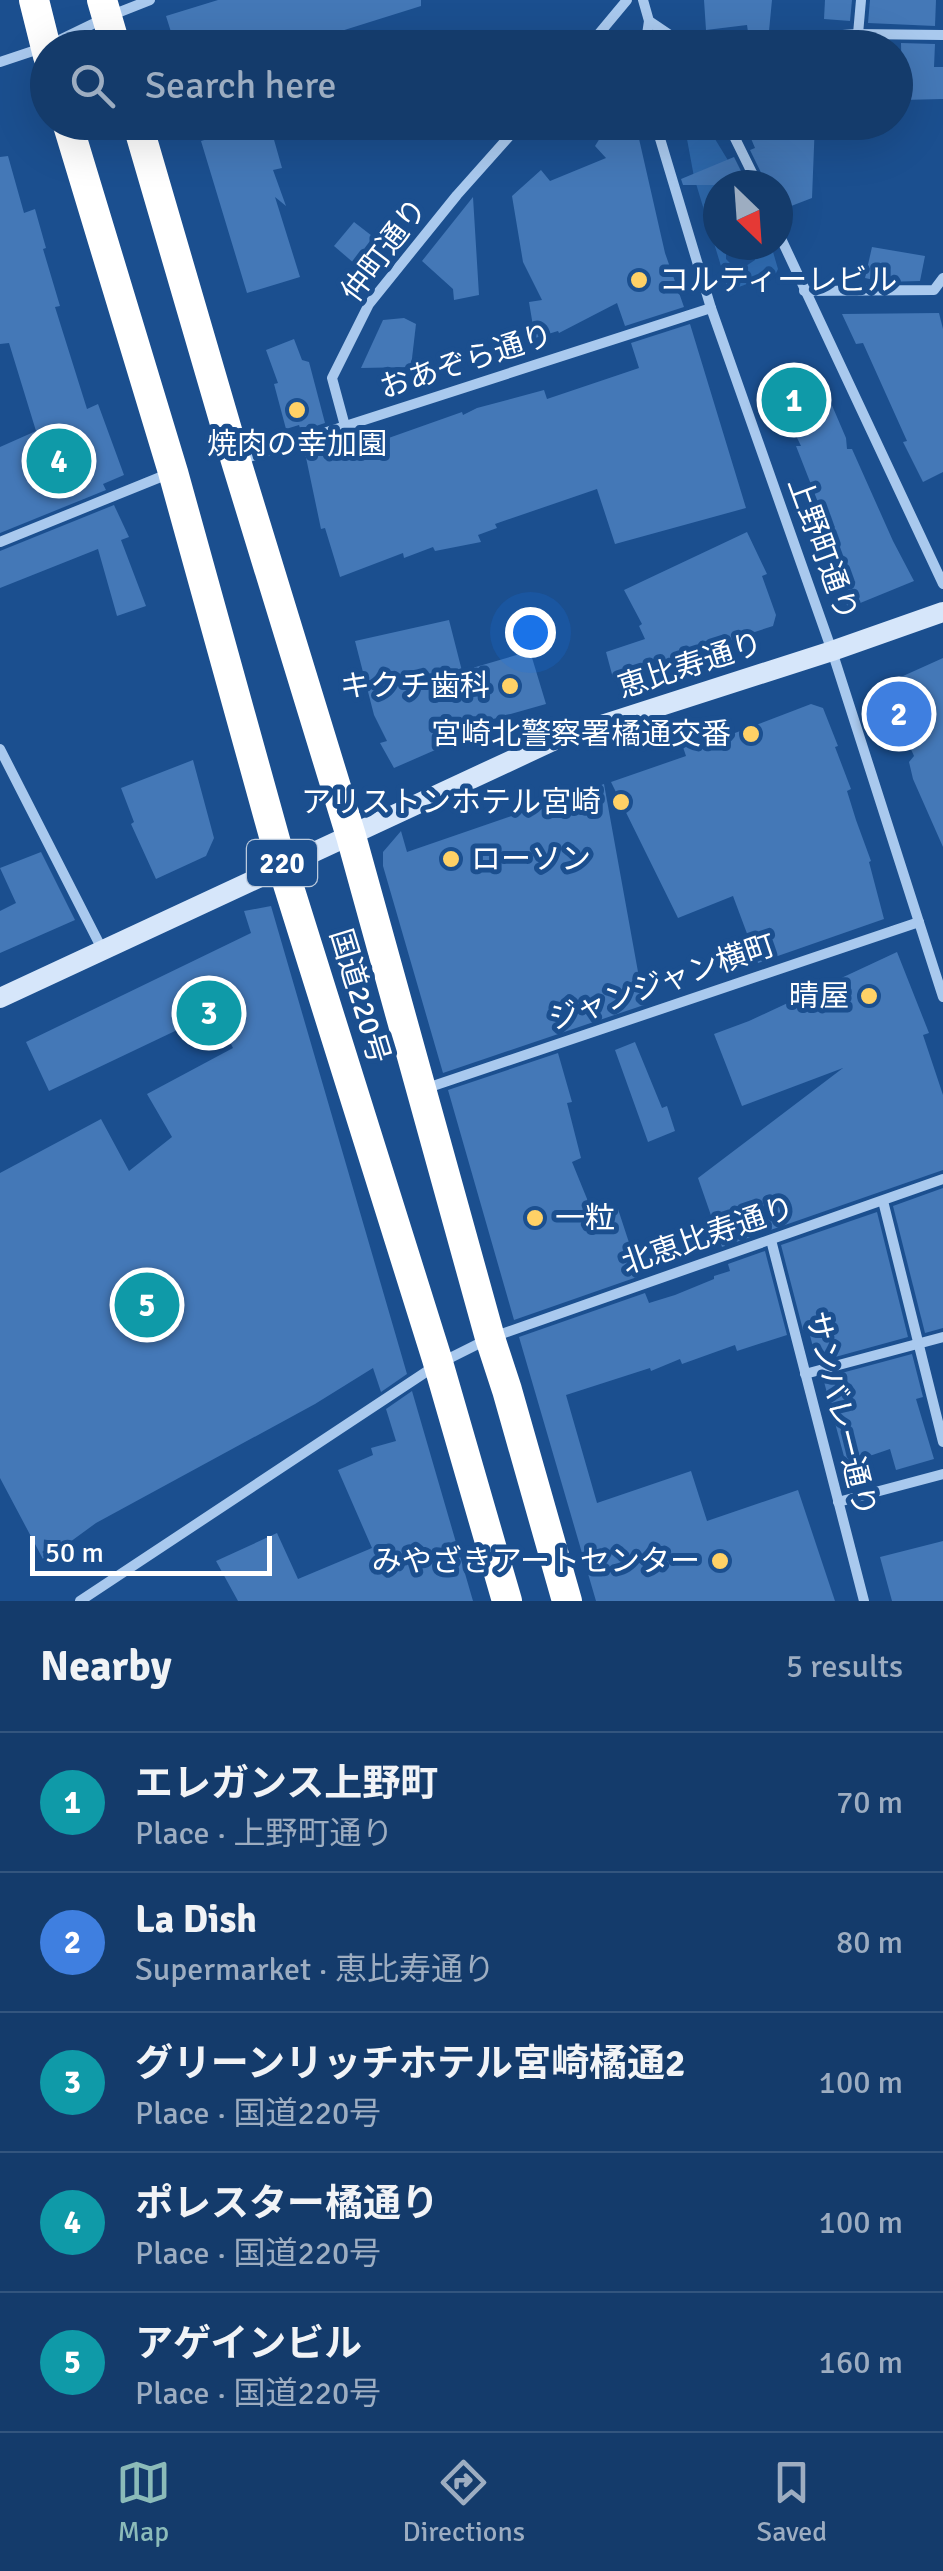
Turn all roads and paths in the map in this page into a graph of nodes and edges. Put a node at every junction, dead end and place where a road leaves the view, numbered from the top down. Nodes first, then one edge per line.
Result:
1 (34, 0) edge
2 (150, 0) edge
3 (627, 0) edge
4 (643, 0) edge
5 (861, 0) edge
6 (104, 9) edge
7 (649, 21) junction
8 (41, 30) edge
9 (76, 30) edge
10 (601, 30) edge
11 (648, 30) edge
12 (663, 30) edge
13 (858, 30) edge
14 (913, 35) edge
15 (943, 36) edge
16 (30, 55) edge
17 (0, 62) edge
18 (73, 140) edge
19 (143, 140) edge
20 (506, 140) edge
21 (660, 140) edge
22 (736, 140) edge
23 (751, 170) edge
24 (790, 260) edge
25 (943, 278) edge
26 (804, 292) junction
27 (710, 308) junction
28 (346, 426) junction
29 (236, 461) junction
30 (173, 472) junction
31 (0, 542) edge
32 (943, 584) edge
33 (943, 612) edge
34 (832, 651) junction
35 (2, 757) edge
36 (351, 836) junction
37 (282, 865) junction
38 (919, 922) junction
39 (102, 949) junction
40 (943, 997) edge
41 (0, 998) edge
42 (421, 1090) junction
43 (943, 1180) edge
44 (882, 1201) junction
45 (771, 1240) junction
46 (943, 1337) edge
47 (490, 1338) junction
48 (917, 1344) junction
49 (438, 1364) junction
50 (805, 1374) junction
51 (943, 1442) edge
52 (943, 1474) edge
53 (838, 1502) junction
54 (80, 1601) edge
55 (507, 1601) edge
56 (567, 1601) edge
57 (864, 1601) edge

1 - 8 highway
2 - 6 street
3 - 10 street
4 - 7 street
5 - 13 street
6 - 9 street
7 - 11 street
7 - 12 street
14 - 15 street
16 - 17 street
18 - 30 highway, 国道220号 / 220
19 - 29 highway, 国道220号 / 220
20 - 28 street, 仲町通り
21 - 27 street, 上野町通り
22 - 23 street
24 - 26 street
25 - 26 street
26 - 32 street
27 - 28 street, おあぞら通り
27 - 34 street, 上野町通り
28 - 29 street, おあぞら通り
29 - 36 highway, 国道220号 / 220
30 - 31 street
30 - 37 highway, 国道220号 / 220
33 - 34 street, 恵比寿通り
34 - 36 street, 恵比寿通り
34 - 38 street, 上野町通り
35 - 39 street
36 - 37 street, 恵比寿通り
36 - 42 highway, 国道220号 / 220
37 - 39 street, 恵比寿通り
37 - 49 highway, 国道220号 / 220
38 - 40 street, 上野町通り
38 - 42 street, ジャンジャン横町
39 - 41 street, 恵比寿通り
42 - 47 highway, 国道220号 / 220
43 - 44 street, 北恵比寿通り
44 - 45 street, 北恵比寿通り
44 - 48 street
45 - 47 street, 北恵比寿通り
45 - 50 street, サンバレー通り
46 - 48 street
47 - 49 street, 北恵比寿通り
47 - 56 highway, 国道220号 / 220
48 - 50 street
48 - 51 street
49 - 54 street, 北恵比寿通り
49 - 55 highway, 国道220号 / 220
50 - 53 street, サンバレー通り
52 - 53 street
53 - 57 street, サンバレー通り

